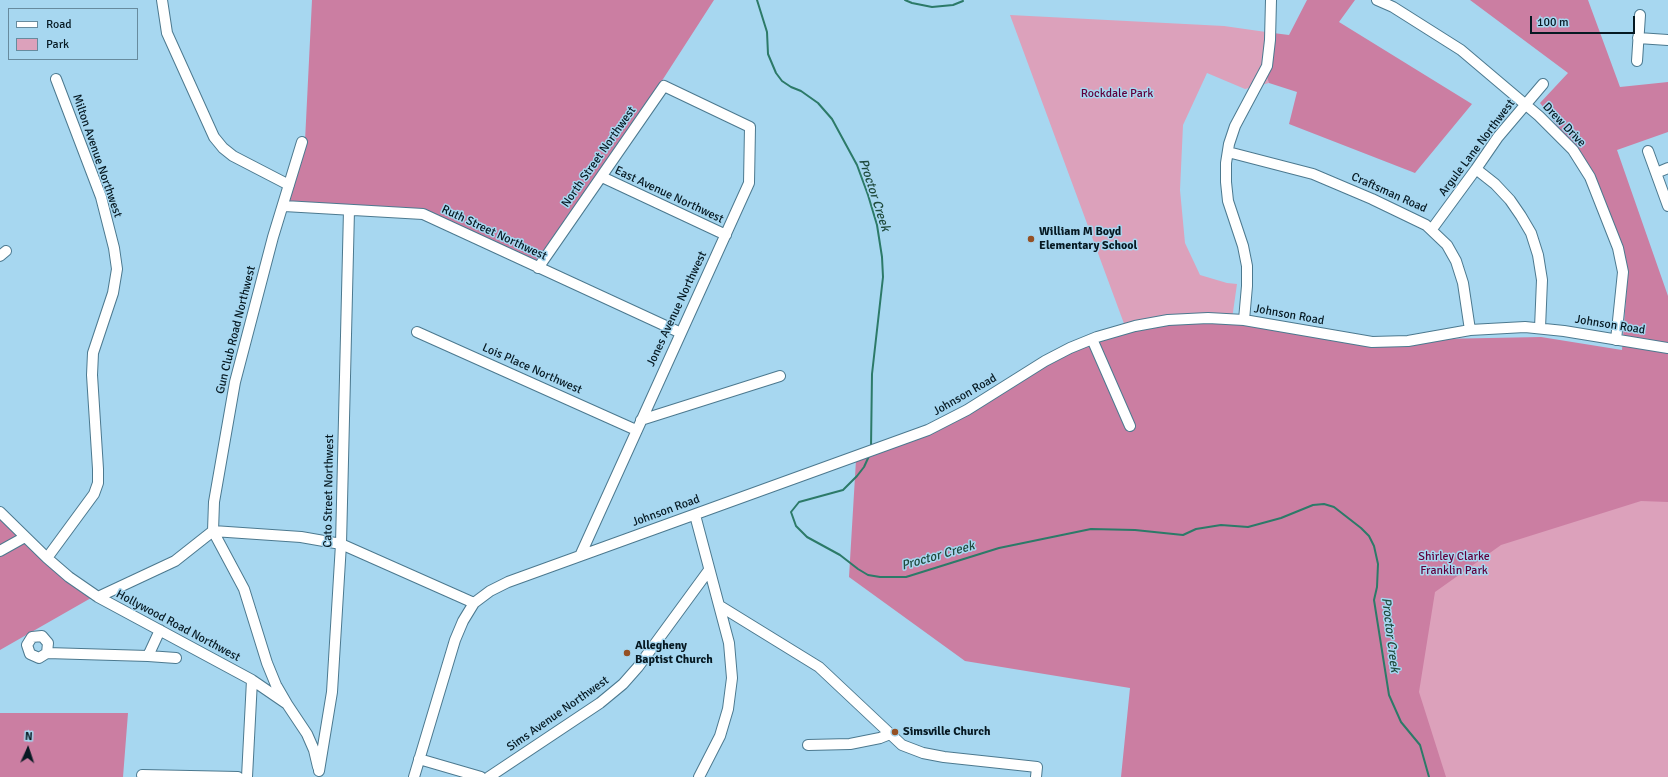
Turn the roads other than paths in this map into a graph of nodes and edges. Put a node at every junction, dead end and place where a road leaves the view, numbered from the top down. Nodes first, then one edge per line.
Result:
1 (162, 0) edge
2 (1271, 0) edge
3 (1376, 0) edge
4 (1640, 15) dead end
5 (1638, 38) junction
6 (1668, 40) edge
7 (1637, 61) dead end
8 (56, 79) dead end
9 (1543, 84) dead end
10 (692, 100) joint
11 (1525, 105) junction
12 (302, 142) dead end
13 (1648, 151) dead end
14 (1228, 152) junction
15 (1668, 168) edge
16 (1476, 170) junction
17 (1656, 173) junction
18 (602, 177) junction
19 (290, 185) junction
20 (284, 206) junction
21 (1668, 206) edge
22 (349, 210) junction
23 (1432, 229) junction
24 (726, 235) junction
25 (538, 268) junction
26 (1244, 320) junction
27 (1540, 328) junction
28 (1470, 330) junction
29 (417, 332) dead end
30 (681, 333) junction
31 (1092, 339) junction
32 (1616, 340) junction
33 (1668, 348) edge
34 (780, 376) dead end
35 (641, 420) junction
36 (1130, 426) dead end
37 (636, 430) junction
38 (0, 512) edge
39 (695, 515) junction
40 (213, 531) junction
41 (25, 537) junction
42 (342, 544) junction
43 (0, 552) edge
44 (580, 556) junction
45 (48, 558) junction
46 (709, 570) junction
47 (98, 597) junction
48 (474, 603) junction
49 (720, 606) junction
50 (160, 630) junction
51 (47, 653) dead end
52 (148, 656) junction
53 (176, 658) dead end
54 (252, 680) junction
55 (287, 704) junction
56 (890, 734) junction
57 (808, 745) dead end
58 (419, 759) junction
59 (320, 774) edge
60 (142, 775) dead end
61 (238, 777) edge
62 (246, 777) edge
63 (414, 777) edge
64 (481, 777) edge
65 (488, 777) edge
66 (699, 777) edge
67 (1036, 777) edge

1 - 19 street
2 - 14 street
3 - 11 street, Drew Drive
4 - 5 street
5 - 6 street
5 - 7 street
8 - 45 street, Milton Avenue Northwest
9 - 11 street, Argule Lane Northwest
10 - 18 street, North Street Northwest
10 - 24 street, Jones Avenue Northwest
11 - 16 street, Argule Lane Northwest
11 - 32 street, Drew Drive
12 - 19 street, Gun Club Road Northwest
13 - 17 street
14 - 23 street, Craftsman Road
14 - 26 street
15 - 17 street
16 - 23 street, Argule Lane Northwest
16 - 27 street
17 - 21 street
18 - 24 street, East Avenue Northwest
18 - 25 street, North Street Northwest
19 - 20 street, Gun Club Road Northwest
20 - 22 street, Ruth Street Northwest
20 - 40 street, Gun Club Road Northwest
22 - 25 street, Ruth Street Northwest
22 - 42 street, Cato Street Northwest
23 - 28 street, Craftsman Road
24 - 30 street, Jones Avenue Northwest
25 - 30 street, Ruth Street Northwest
26 - 28 street, Johnson Road
26 - 31 street, Johnson Road
27 - 28 street, Johnson Road
27 - 32 street, Johnson Road
29 - 37 street, Lois Place Northwest
30 - 35 street, Jones Avenue Northwest
31 - 36 street
31 - 39 street, Johnson Road
32 - 33 street, Johnson Road
34 - 35 street
35 - 37 street, Jones Avenue Northwest
37 - 44 street, Jones Avenue Northwest
38 - 41 street, Hollywood Road Northwest
39 - 44 street, Johnson Road
39 - 46 street
40 - 42 street
40 - 47 street
40 - 55 street
41 - 43 street
41 - 45 street, Hollywood Road Northwest
42 - 48 street
42 - 59 street, Cato Street Northwest
44 - 48 street, Johnson Road
45 - 47 street, Hollywood Road Northwest
46 - 49 street
46 - 65 street, Sims Avenue Northwest
47 - 50 street, Hollywood Road Northwest
48 - 58 street, Johnson Road
49 - 56 street
49 - 66 street
50 - 52 street
50 - 54 street, Hollywood Road Northwest
51 - 52 street
52 - 53 street
54 - 55 street, Hollywood Road Northwest
54 - 62 street
55 - 59 street, Hollywood Road Northwest
56 - 57 street
56 - 67 street
58 - 63 street, Johnson Road
58 - 64 street
60 - 61 street

